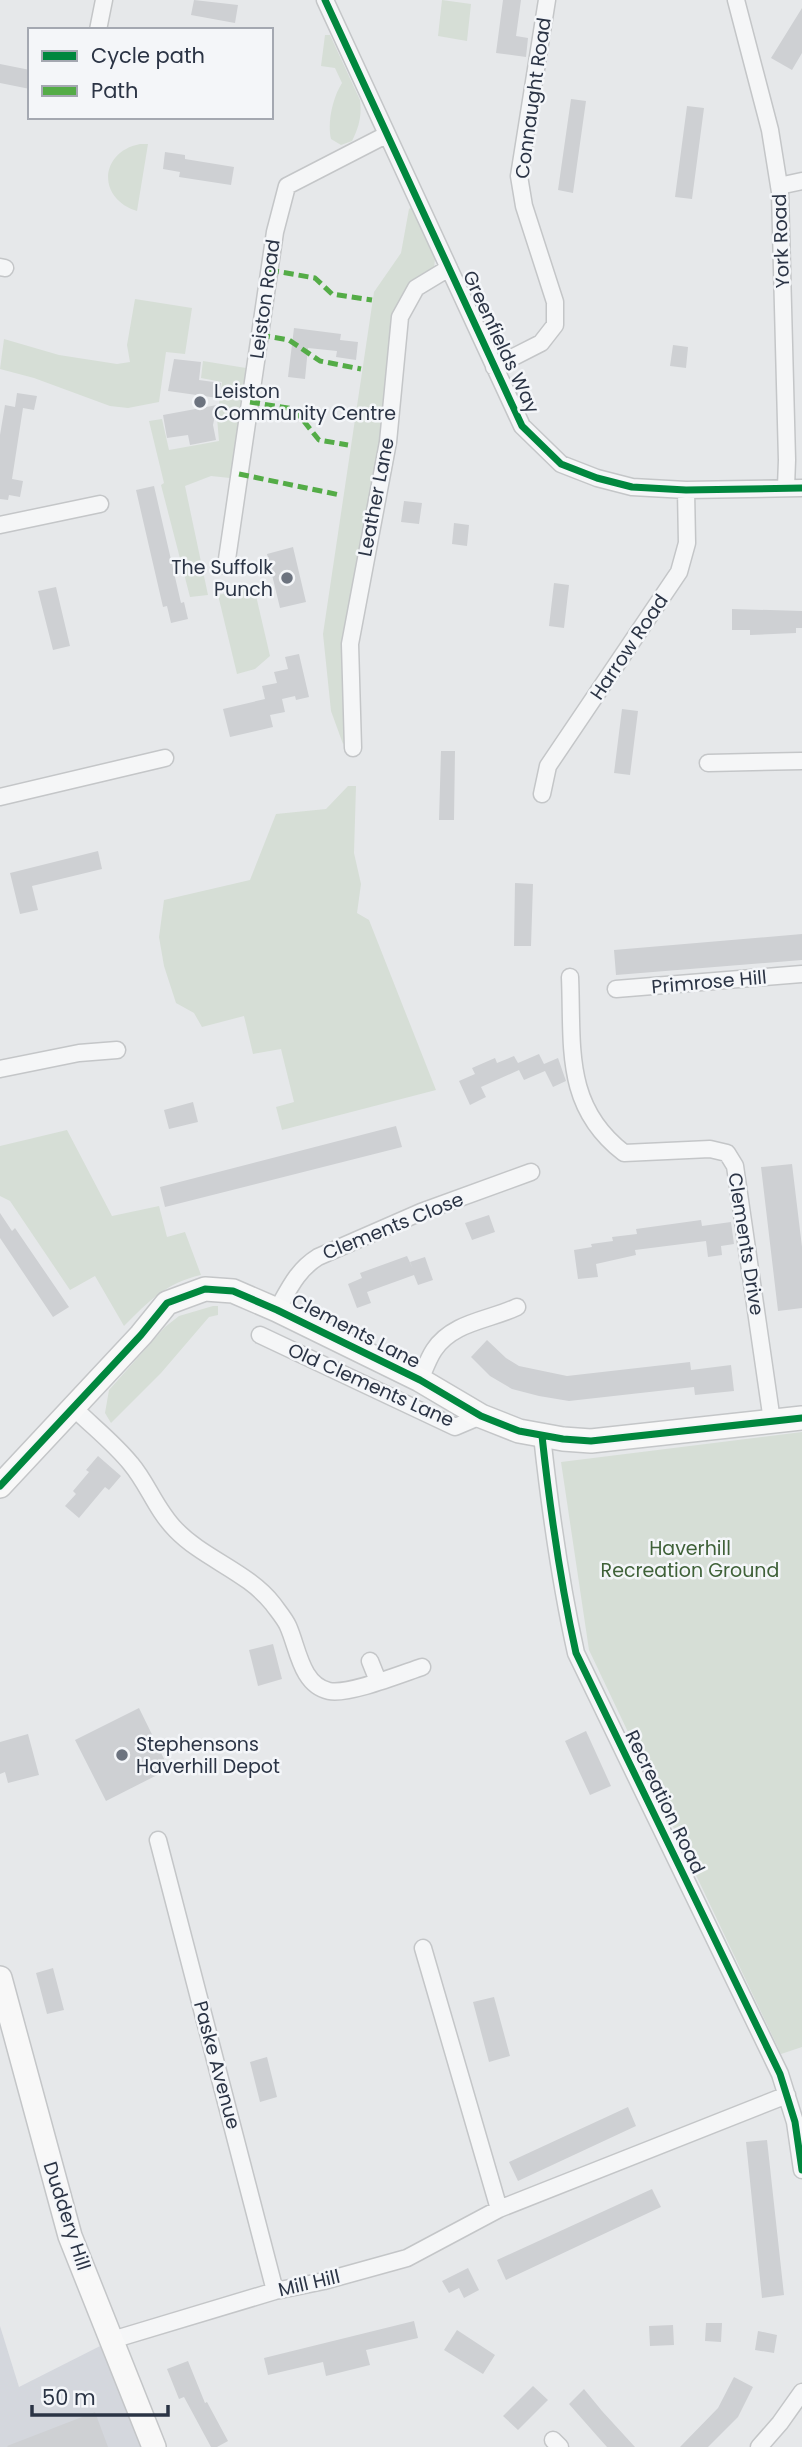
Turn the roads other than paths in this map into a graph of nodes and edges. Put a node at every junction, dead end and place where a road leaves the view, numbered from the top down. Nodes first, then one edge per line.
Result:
1 (104, 0) edge
2 (326, 0) edge
3 (547, 0) edge
4 (736, 0) edge
5 (98, 28) edge
6 (386, 135) junction
7 (802, 181) edge
8 (779, 186) junction
9 (449, 268) junction
10 (494, 367) junction
11 (794, 487) edge
12 (686, 491) junction
13 (100, 504) dead end
14 (0, 525) edge
15 (226, 566) dead end
16 (353, 748) dead end
17 (165, 758) dead end
18 (802, 761) edge
19 (708, 763) dead end
20 (542, 794) dead end
21 (0, 797) edge
22 (802, 974) edge
23 (570, 977) dead end
24 (616, 989) dead end
25 (117, 1050) dead end
26 (0, 1069) edge
27 (531, 1172) dead end
28 (517, 1307) dead end
29 (277, 1310) junction
30 (260, 1335) dead end
31 (420, 1381) junction
32 (74, 1408) junction
33 (481, 1416) junction
34 (802, 1418) edge
35 (772, 1421) junction
36 (542, 1436) junction
37 (0, 1486) edge
38 (370, 1661) dead end
39 (422, 1667) dead end
40 (377, 1681) junction
41 (158, 1840) dead end
42 (424, 1948) dead end
43 (0, 1978) edge
44 (787, 2095) junction
45 (802, 2170) edge
46 (499, 2209) junction
47 (275, 2291) junction
48 (112, 2340) junction
49 (802, 2392) edge
50 (155, 2447) edge
51 (758, 2447) edge

1 - 5 street
2 - 6 street, Greenfields Way
3 - 10 street, Connaught Road
4 - 8 street, York Road
6 - 9 street, Greenfields Way
6 - 15 street, Leiston Road
7 - 8 street
8 - 11 street, York Road
9 - 10 street, Greenfields Way
9 - 16 street, Leather Lane
10 - 12 street, Greenfields Way
11 - 12 street, Greenfields Way
12 - 20 street, Harrow Road
13 - 14 street
17 - 21 street
18 - 19 street
22 - 24 street, Primrose Hill
23 - 35 street, Clements Drive
25 - 26 street
27 - 29 street, Clements Close
28 - 31 street
29 - 31 street, Clements Lane
29 - 32 street, Clements Lane
30 - 33 street, Old Clements Lane
31 - 33 street, Clements Lane
32 - 37 street, Clements Lane
32 - 40 street
33 - 36 street, Clements Lane
34 - 35 street, Clements Lane
35 - 36 street, Clements Lane
36 - 44 street, Recreation Road
38 - 40 street
39 - 40 street
41 - 47 street, Paske Avenue
42 - 46 street
43 - 48 street, Duddery Hill
44 - 45 street, Recreation Road
44 - 46 street, Mill Hill
46 - 47 street, Mill Hill
47 - 48 street, Mill Hill
48 - 50 street, Duddery Hill
49 - 51 street

